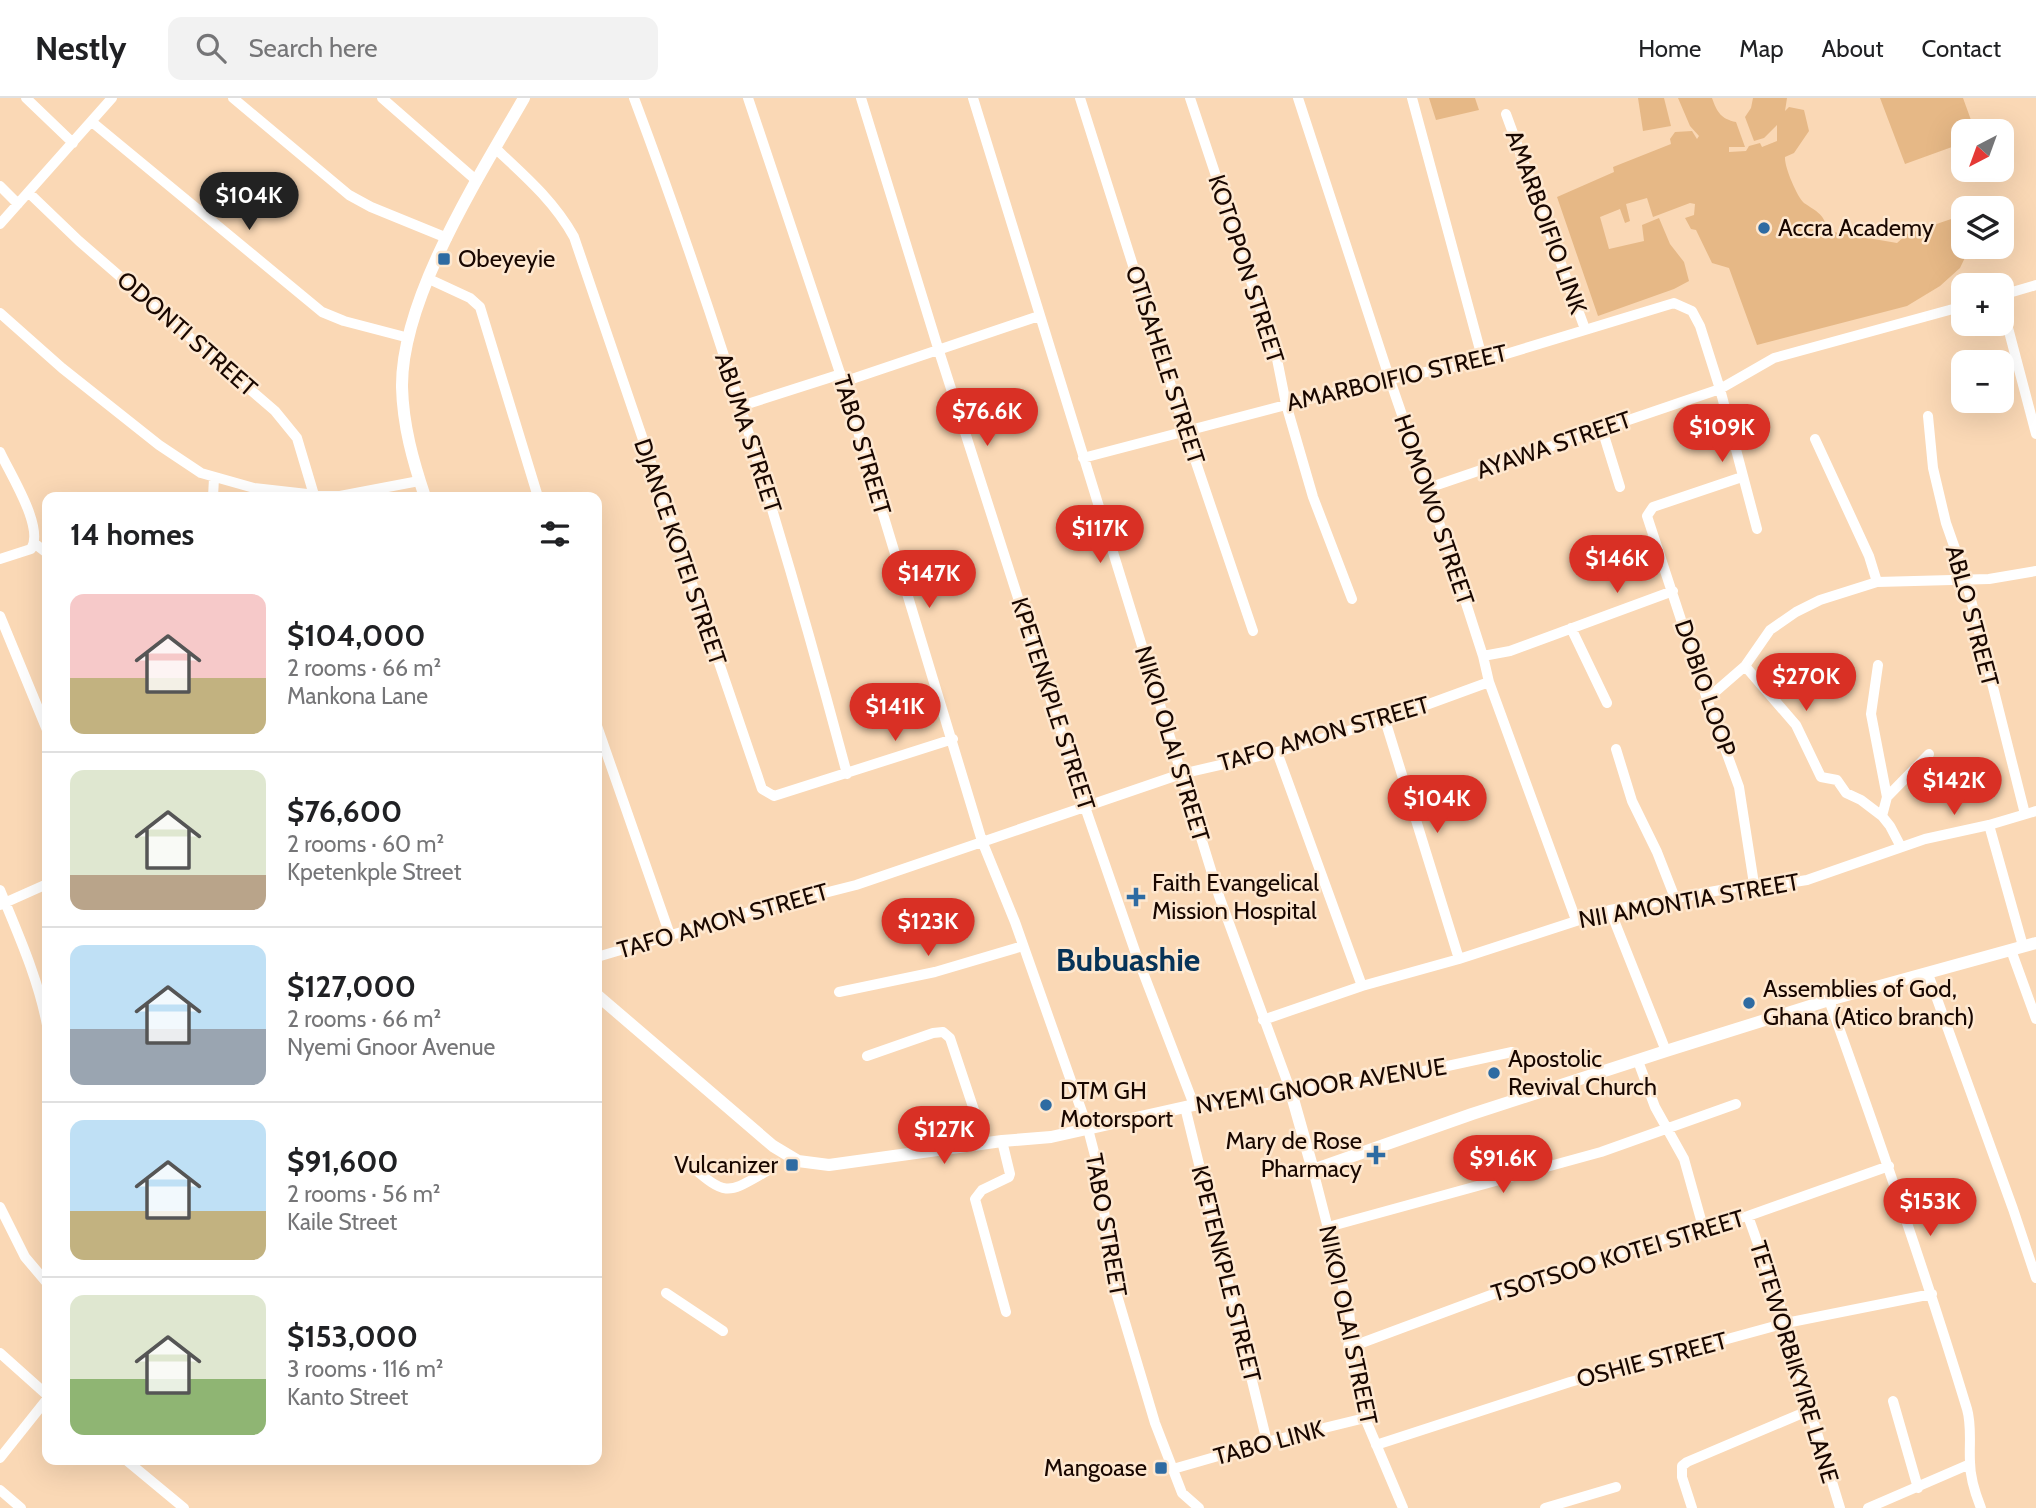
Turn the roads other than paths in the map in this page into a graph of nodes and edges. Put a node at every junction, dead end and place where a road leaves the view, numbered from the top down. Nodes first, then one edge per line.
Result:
1 (26, 98) edge
2 (111, 98) edge
3 (233, 98) edge
4 (382, 98) edge
5 (524, 98) edge
6 (634, 98) edge
7 (748, 98) edge
8 (861, 98) edge
9 (972, 98) edge
10 (1080, 98) edge
11 (1189, 98) edge
12 (1298, 98) edge
13 (1412, 98) edge
14 (1506, 114) dead end
15 (92, 122) junction
16 (73, 143) junction
17 (495, 148) junction
18 (477, 181) junction
19 (0, 186) edge
20 (29, 193) junction
21 (18, 204) junction
22 (0, 224) edge
23 (447, 238) junction
24 (429, 278) junction
25 (2036, 285) edge
26 (2014, 291) edge
27 (1951, 310) edge
28 (0, 313) edge
29 (1039, 316) junction
30 (1585, 329) junction
31 (2010, 336) edge
32 (409, 338) junction
33 (938, 348) junction
34 (1483, 361) junction
35 (842, 378) junction
36 (1390, 380) junction
37 (1720, 389) junction
38 (1286, 404) junction
39 (740, 406) junction
40 (1928, 416) dead end
41 (1602, 429) junction
42 (1185, 430) junction
43 (2036, 434) edge
44 (1815, 439) dead end
45 (0, 452) edge
46 (1083, 458) junction
47 (1742, 477) junction
48 (214, 478) junction
49 (419, 481) junction
50 (1620, 487) dead end
51 (1428, 488) junction
52 (213, 492) edge
53 (288, 492) edge
54 (313, 492) edge
55 (362, 492) edge
56 (423, 492) edge
57 (536, 492) edge
58 (1757, 529) dead end
59 (34, 543) junction
60 (42, 549) edge
61 (0, 559) edge
62 (2036, 571) edge
63 (1966, 580) junction
64 (1877, 582) junction
65 (1673, 591) junction
66 (1352, 599) dead end
67 (0, 616) edge
68 (1571, 628) junction
69 (1253, 631) dead end
70 (1483, 656) junction
71 (1878, 665) dead end
72 (1745, 666) junction
73 (1489, 682) junction
74 (1707, 699) junction
75 (1607, 703) dead end
76 (42, 718) edge
77 (1385, 720) junction
78 (953, 739) junction
79 (602, 740) edge
80 (1616, 749) dead end
81 (1277, 752) junction
82 (1929, 754) dead end
83 (847, 774) junction
84 (1181, 774) junction
85 (1886, 797) junction
86 (1085, 807) junction
87 (2036, 811) edge
88 (2025, 814) junction
89 (1882, 816) junction
90 (1989, 825) junction
91 (982, 841) junction
92 (1901, 847) junction
93 (1754, 884) junction
94 (42, 886) edge
95 (0, 890) edge
96 (1675, 898) junction
97 (3, 904) edge
98 (1610, 910) junction
99 (1576, 920) junction
100 (670, 935) junction
101 (1023, 946) junction
102 (2023, 947) edge
103 (602, 955) edge
104 (1459, 959) junction
105 (1928, 974) junction
106 (1362, 986) junction
107 (839, 992) dead end
108 (602, 999) edge
109 (42, 1000) edge
110 (1829, 1000) junction
111 (2036, 1019) edge
112 (1263, 1020) junction
113 (1666, 1051) junction
114 (1512, 1052) dead end
115 (867, 1056) dead end
116 (1638, 1061) junction
117 (1291, 1092) junction
118 (1736, 1104) dead end
119 (1190, 1106) junction
120 (1667, 1128) junction
121 (1087, 1129) junction
122 (1002, 1141) junction
123 (985, 1143) junction
124 (1889, 1166) junction
125 (691, 1167) dead end
126 (769, 1170) dead end
127 (1313, 1170) junction
128 (0, 1207) edge
129 (1748, 1216) junction
130 (1328, 1227) junction
131 (1703, 1227) junction
132 (42, 1277) edge
133 (2036, 1278) edge
134 (666, 1293) dead end
135 (1932, 1294) junction
136 (1006, 1312) dead end
137 (1786, 1323) junction
138 (723, 1331) dead end
139 (1348, 1348) junction
140 (0, 1353) edge
141 (42, 1392) edge
142 (1892, 1401) dead end
143 (42, 1403) edge
144 (1810, 1410) junction
145 (1365, 1418) junction
146 (1267, 1442) junction
147 (1376, 1445) junction
148 (0, 1458) edge
149 (1970, 1464) junction
150 (132, 1465) edge
151 (1173, 1469) junction
152 (1616, 1487) dead end
153 (1917, 1488) junction
154 (0, 1490) edge
155 (1549, 1507) edge
156 (1875, 1507) edge
157 (21, 1508) edge
158 (184, 1508) edge
159 (1199, 1508) edge
160 (1403, 1508) edge
161 (1692, 1508) edge
162 (1840, 1508) edge
163 (1981, 1508) edge

1 - 16 street
2 - 15 street
3 - 23 street
4 - 18 street
5 - 17 street
6 - 39 street, ABUMA STREET
7 - 35 street, TABO STREET
8 - 33 street, KPETENKPLE STREET
9 - 29 street, NIKOI OLAI STREET
10 - 42 street, OTISAHELE STREET
11 - 38 street, KOTOPON STREET
12 - 36 street, HOMOWO STREET
13 - 34 street
14 - 30 street, AMARBOIFIO LINK
15 - 16 street
15 - 32 street
16 - 20 street
17 - 18 street
17 - 83 street, DJANCE KOTEI STREET
18 - 23 street
19 - 21 street
20 - 21 street
20 - 54 street, ODONTI STREET
21 - 22 street
23 - 24 street
24 - 32 street
24 - 57 street
25 - 26 street
27 - 37 street, AYAWA STREET
28 - 48 street
29 - 33 street
29 - 46 street, NIKOI OLAI STREET
30 - 34 street, AMARBOIFIO STREET
30 - 37 street, AMARBOIFIO STREET
31 - 43 street
32 - 49 street
33 - 35 street
33 - 86 street, KPETENKPLE STREET
34 - 36 street, AMARBOIFIO STREET
35 - 39 street
35 - 78 street, TABO STREET
36 - 38 street, AMARBOIFIO STREET
36 - 51 street, HOMOWO STREET
37 - 41 street, AYAWA STREET
37 - 47 street
38 - 42 street, AMARBOIFIO STREET
38 - 66 street, KOTOPON STREET
39 - 83 street, ABUMA STREET
40 - 63 street, ABLO STREET
41 - 50 street
41 - 51 street, AYAWA STREET
42 - 46 street, AMARBOIFIO STREET
42 - 69 street, OTISAHELE STREET
44 - 64 street
45 - 59 street
46 - 84 street, NIKOI OLAI STREET
47 - 58 street
47 - 65 street, DOBIO LOOP
48 - 52 street
48 - 53 street
49 - 55 street
49 - 56 street
51 - 70 street, HOMOWO STREET
59 - 60 street
59 - 61 street
62 - 63 street
63 - 64 street
63 - 88 street, ABLO STREET
64 - 72 street
65 - 68 street
65 - 74 street, DOBIO LOOP
67 - 76 street
68 - 70 street
68 - 75 street
70 - 73 street, HOMOWO STREET
71 - 85 street
72 - 74 street
72 - 89 street
73 - 77 street, TAFO AMON STREET
73 - 99 street, HOMOWO STREET
74 - 93 street, DOBIO LOOP
77 - 81 street, TAFO AMON STREET
77 - 104 street
78 - 83 street, DJANCE KOTEI STREET
78 - 91 street, TABO STREET
79 - 100 street
80 - 96 street
81 - 84 street, TAFO AMON STREET
81 - 106 street
82 - 85 street
84 - 86 street, TAFO AMON STREET
84 - 112 street, NIKOI OLAI STREET
85 - 89 street
86 - 91 street, TAFO AMON STREET
86 - 119 street, KPETENKPLE STREET
87 - 88 street, NII AMONTIA STREET
88 - 90 street, NII AMONTIA STREET
89 - 92 street
90 - 92 street, NII AMONTIA STREET
90 - 102 street
91 - 100 street, TAFO AMON STREET
91 - 101 street, TABO STREET
92 - 93 street, NII AMONTIA STREET
93 - 96 street, NII AMONTIA STREET
94 - 97 street
95 - 97 street
96 - 98 street, NII AMONTIA STREET
97 - 109 street
98 - 99 street, NII AMONTIA STREET
98 - 113 street
99 - 104 street, NII AMONTIA STREET
100 - 103 street, TAFO AMON STREET
101 - 107 street
101 - 121 street, TABO STREET
102 - 105 street
102 - 111 street
104 - 106 street, NII AMONTIA STREET
105 - 110 street
105 - 133 street
106 - 112 street, NII AMONTIA STREET
108 - 123 street, NYEMI GNOOR AVENUE
110 - 113 street
110 - 124 street
112 - 117 street, NIKOI OLAI STREET
113 - 116 street
114 - 117 street, NYEMI GNOOR AVENUE
115 - 123 street
116 - 120 street
116 - 127 street
117 - 119 street, NYEMI GNOOR AVENUE
117 - 127 street, NIKOI OLAI STREET
118 - 120 street
119 - 121 street, NYEMI GNOOR AVENUE
119 - 146 street, KPETENKPLE STREET
120 - 130 street
120 - 131 street
121 - 122 street, NYEMI GNOOR AVENUE
121 - 151 street, TABO STREET
122 - 123 street, NYEMI GNOOR AVENUE
122 - 136 street
124 - 129 street, TSOTSOO KOTEI STREET
124 - 135 street
125 - 126 street
127 - 130 street, NIKOI OLAI STREET
128 - 132 street
129 - 131 street, TSOTSOO KOTEI STREET
129 - 137 street, TETEWORBIKYIRE LANE
130 - 139 street, NIKOI OLAI STREET
131 - 139 street, TSOTSOO KOTEI STREET
134 - 138 street
135 - 137 street, OSHIE STREET
135 - 149 street
137 - 144 street, TETEWORBIKYIRE LANE
137 - 147 street, OSHIE STREET
139 - 145 street, NIKOI OLAI STREET
140 - 141 street
142 - 153 street
143 - 148 street
144 - 161 street
144 - 162 street, TETEWORBIKYIRE LANE
145 - 146 street, TABO LINK
145 - 147 street, NIKOI OLAI STREET
146 - 151 street, TABO LINK
147 - 160 street, NIKOI OLAI STREET
149 - 153 street
149 - 163 street
150 - 158 street
151 - 159 street, TABO STREET
152 - 155 street
153 - 156 street
154 - 157 street

